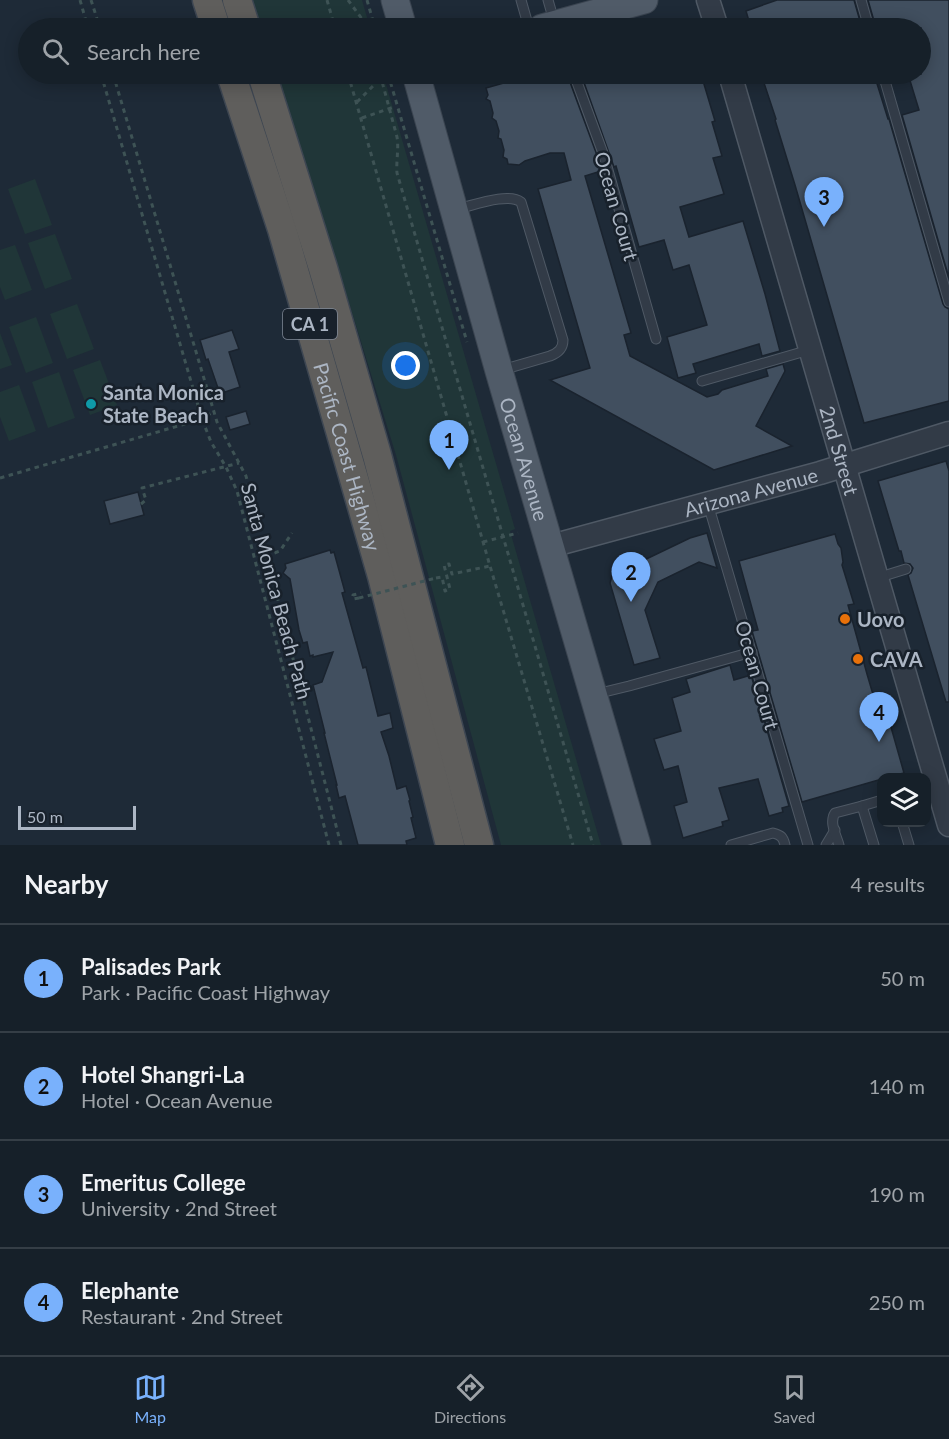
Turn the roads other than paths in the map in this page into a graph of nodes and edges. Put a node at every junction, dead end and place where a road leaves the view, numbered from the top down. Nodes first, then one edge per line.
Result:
1 (394, 0) edge
2 (521, 0) edge
3 (644, 0) edge
4 (708, 0) edge
5 (861, 0) edge
6 (241, 12) edge
7 (212, 15) edge
8 (400, 18) edge
9 (526, 18) edge
10 (560, 18) edge
11 (714, 18) edge
12 (866, 18) edge
13 (234, 84) edge
14 (265, 84) edge
15 (419, 84) edge
16 (578, 84) edge
17 (733, 84) edge
18 (886, 84) edge
19 (455, 210) junction
20 (949, 302) edge
21 (656, 339) dead end
22 (811, 350) junction
23 (500, 370) junction
24 (702, 381) dead end
25 (949, 433) edge
26 (844, 465) junction
27 (708, 504) junction
28 (551, 546) junction
29 (906, 569) dead end
30 (877, 578) junction
31 (752, 652) junction
32 (593, 694) junction
33 (943, 782) edge
34 (877, 802) edge
35 (862, 806) junction
36 (949, 825) edge
37 (904, 827) edge
38 (835, 830) junction
39 (450, 845) edge
40 (479, 845) edge
41 (637, 845) edge
42 (731, 845) edge
43 (785, 845) edge
44 (808, 845) edge
45 (826, 845) edge
46 (839, 845) edge
47 (874, 845) edge
48 (909, 845) edge

1 - 8 main road
2 - 9 lane
3 - 10 main road
4 - 11 street
5 - 12 lane
6 - 7 highway
13 - 39 highway, Pacific Coast Highway / CA 1
14 - 40 highway, Pacific Coast Highway / CA 1
15 - 19 main road, Ocean Avenue
16 - 21 lane, Ocean Court
17 - 22 street, 2nd Street
18 - 20 lane
19 - 23 main road, Ocean Avenue
19 - 23 lane
22 - 24 lane
22 - 26 street, 2nd Street
23 - 28 main road, Ocean Avenue
25 - 26 street, Arizona Avenue
26 - 27 street, Arizona Avenue
26 - 30 street, 2nd Street
27 - 28 street, Arizona Avenue
27 - 31 lane, Ocean Court
28 - 32 main road, Ocean Avenue
29 - 30 lane
30 - 33 street, 2nd Street
31 - 32 lane
31 - 44 lane, Ocean Court
32 - 41 main road, Ocean Avenue
33 - 36 street, 2nd Street
34 - 35 lane
35 - 38 lane
35 - 47 lane
37 - 48 lane
38 - 45 lane
38 - 46 lane
42 - 43 lane

